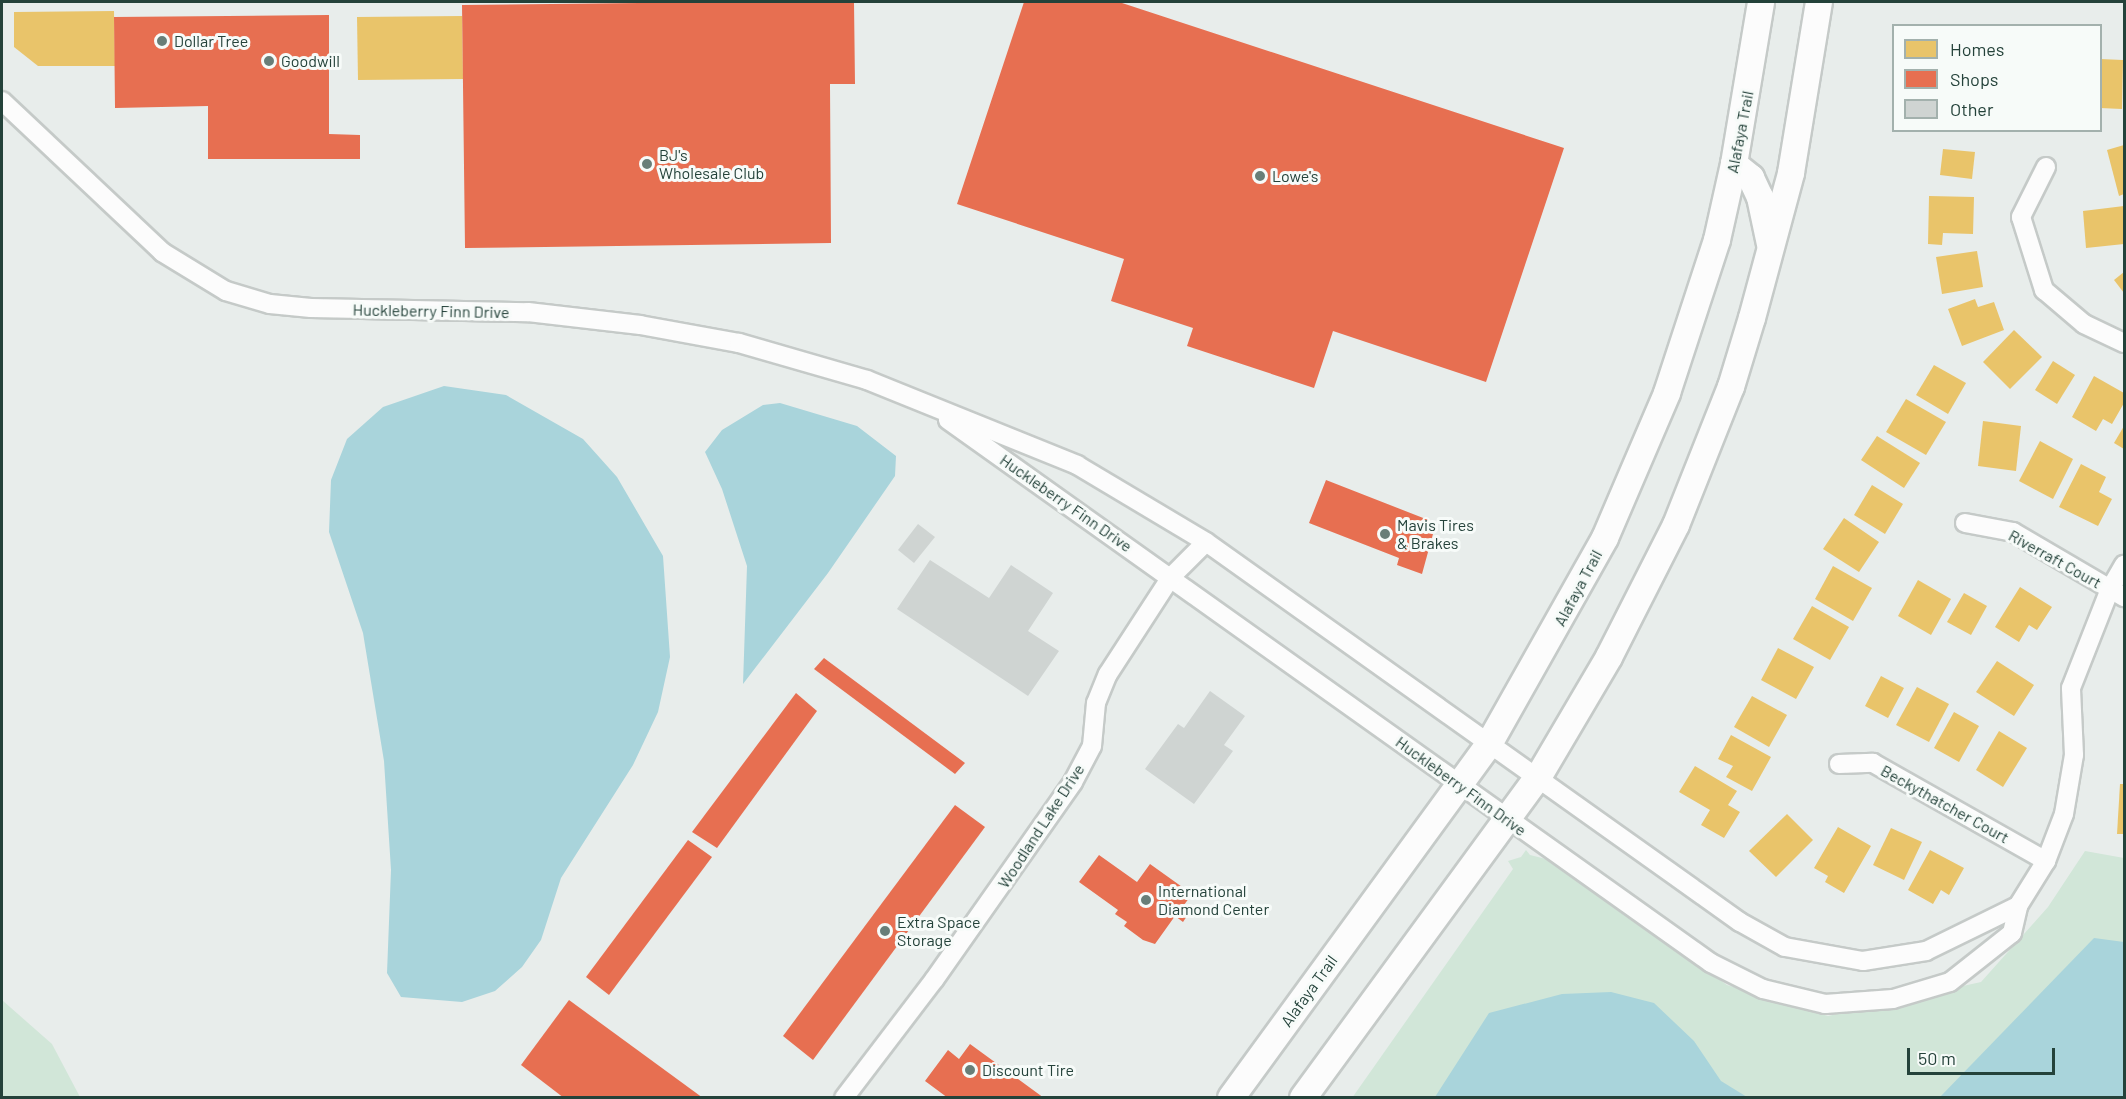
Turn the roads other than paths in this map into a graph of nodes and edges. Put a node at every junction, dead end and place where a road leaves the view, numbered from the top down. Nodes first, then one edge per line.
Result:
1 (1761, 2) edge
2 (1819, 2) edge
3 (2, 101) edge
4 (1734, 164) junction
5 (2046, 167) dead end
6 (1770, 248) junction
7 (2124, 343) edge
8 (921, 401) junction
9 (1965, 523) dead end
10 (1206, 542) junction
11 (2124, 565) edge
12 (1171, 577) junction
13 (2117, 593) edge
14 (1489, 744) junction
15 (1839, 764) dead end
16 (1539, 776) junction
17 (1460, 785) junction
18 (1506, 818) junction
19 (2046, 861) junction
20 (2018, 906) junction
21 (844, 1098) edge
22 (1231, 1098) edge
23 (1303, 1098) edge

1 - 4 main road, Alafaya Trail
2 - 6 main road
3 - 8 street, Huckleberry Finn Drive
4 - 6 main road
4 - 14 main road, Alafaya Trail
5 - 7 street
6 - 16 main road
8 - 10 street, Huckleberry Finn Drive
8 - 12 street, Huckleberry Finn Drive
9 - 13 street, Riverraft Court
10 - 12 street, Woodland Lake Drive
10 - 14 street, Huckleberry Finn Drive
11 - 13 street, Huckleberry Finn Drive
12 - 17 street, Huckleberry Finn Drive
12 - 21 street, Woodland Lake Drive
13 - 19 street, Huckleberry Finn Drive
14 - 16 street, Huckleberry Finn Drive
14 - 17 main road, Alafaya Trail
15 - 19 street, Beckythatcher Court
16 - 18 main road
16 - 20 street, Huckleberry Finn Drive
17 - 18 street, Huckleberry Finn Drive
17 - 22 main road, Alafaya Trail
18 - 20 street, Huckleberry Finn Drive
18 - 23 main road
19 - 20 street, Huckleberry Finn Drive

